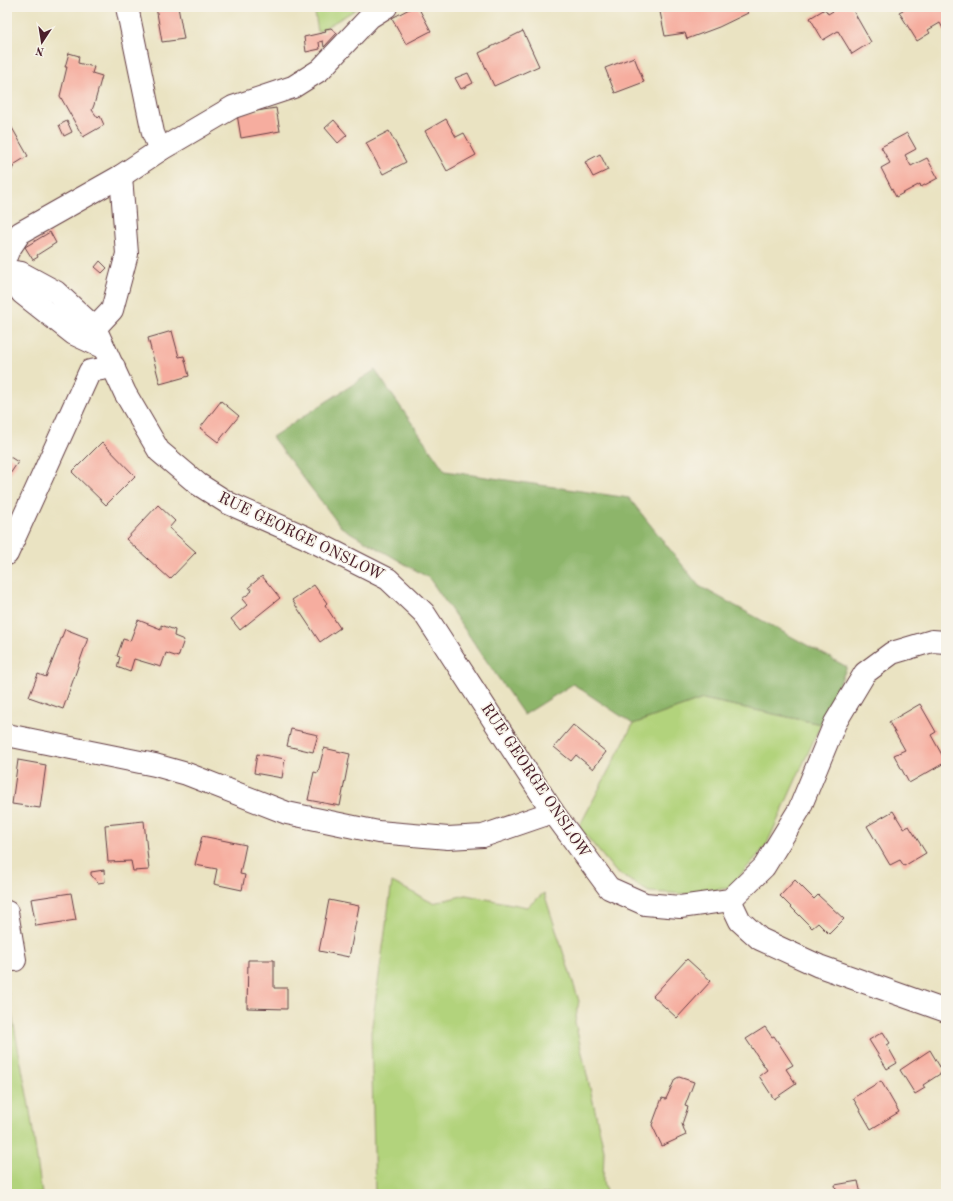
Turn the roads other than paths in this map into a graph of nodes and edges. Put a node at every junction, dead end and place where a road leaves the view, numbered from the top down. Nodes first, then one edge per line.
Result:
1 (127, 7) edge
2 (386, 7) edge
3 (160, 150) junction
4 (121, 176) junction
5 (7, 254) edge
6 (7, 273) edge
7 (95, 328) junction
8 (104, 348) junction
9 (114, 367) junction
10 (7, 554) edge
11 (946, 642) edge
12 (7, 735) edge
13 (553, 812) junction
14 (730, 900) junction
15 (7, 912) edge
16 (15, 960) dead end
17 (946, 1011) edge

1 - 3 street
2 - 3 street
3 - 4 street
4 - 5 street
4 - 7 street
6 - 7 street
6 - 8 street
7 - 8 street, RUE GEORGE ONSLOW
8 - 9 street, RUE GEORGE ONSLOW
9 - 10 street
9 - 13 street, RUE GEORGE ONSLOW
11 - 14 street
12 - 13 street
13 - 14 street, RUE GEORGE ONSLOW
14 - 17 street
15 - 16 street

